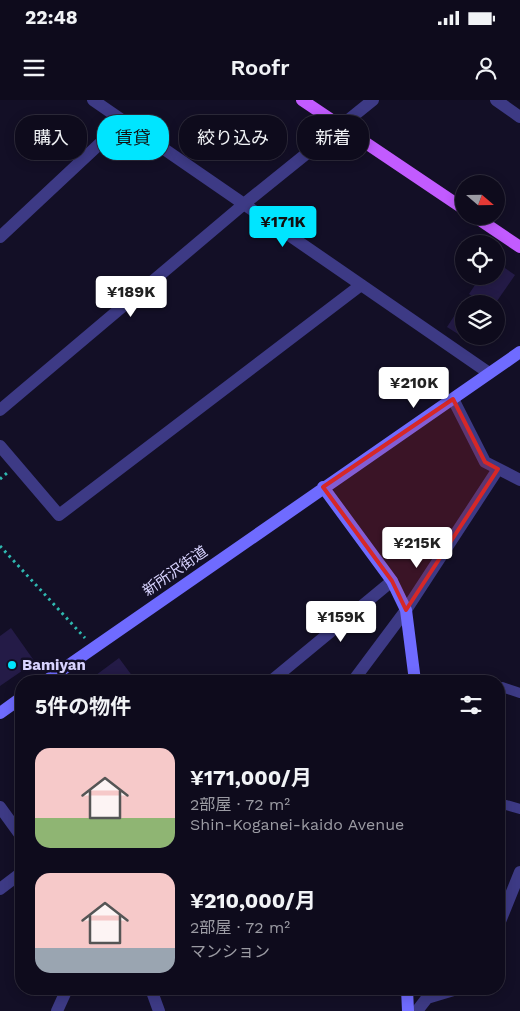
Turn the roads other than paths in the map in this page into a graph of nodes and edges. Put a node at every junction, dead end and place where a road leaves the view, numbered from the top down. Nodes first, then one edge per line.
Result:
1 (93, 100) edge
2 (302, 100) edge
3 (373, 100) edge
4 (496, 100) edge
5 (115, 115) edge
6 (324, 115) edge
7 (356, 115) edge
8 (520, 117) edge
9 (369, 145) edge
10 (97, 146) edge
11 (169, 152) edge
12 (300, 160) edge
13 (455, 203) edge
14 (244, 204) junction
15 (487, 225) edge
16 (0, 237) edge
17 (520, 247) edge
18 (361, 285) junction
19 (520, 352) edge
20 (489, 373) junction
21 (453, 399) junction
22 (0, 410) edge
23 (0, 446) edge
24 (498, 469) junction
25 (520, 480) edge
26 (323, 487) junction
27 (392, 581) junction
28 (406, 610) junction
29 (54, 675) edge
30 (278, 675) edge
31 (357, 675) edge
32 (414, 675) edge
33 (505, 688) edge
34 (520, 693) edge
35 (15, 703) edge
36 (0, 714) edge
37 (505, 805) edge
38 (0, 807) edge
39 (520, 809) edge
40 (15, 828) edge
41 (520, 872) edge
42 (15, 878) edge
43 (517, 888) edge
44 (0, 889) edge
45 (505, 912) edge
46 (64, 995) edge
47 (153, 995) edge
48 (407, 995) edge
49 (437, 995) edge
50 (57, 1011) edge
51 (159, 1011) edge
52 (408, 1011) edge
53 (417, 1011) edge

1 - 5 street
2 - 6 main road
3 - 7 street
4 - 8 street
9 - 13 main road
10 - 16 street
11 - 14 street
12 - 14 street
14 - 18 street
14 - 22 street
15 - 17 main road
18 - 20 street
18 - 23 street
19 - 20 main road, 新所沢街道
20 - 21 main road, 新所沢街道
21 - 24 street
21 - 26 main road, 新所沢街道
24 - 25 street
24 - 28 street
26 - 27 main road
26 - 29 main road, 新所沢街道
27 - 28 main road
27 - 30 street
28 - 31 street
28 - 32 main road
33 - 34 lane
35 - 36 main road
37 - 39 lane
38 - 40 street
41 - 43 street
42 - 44 street
43 - 45 street
46 - 50 street
47 - 51 street
48 - 52 main road
49 - 53 street

